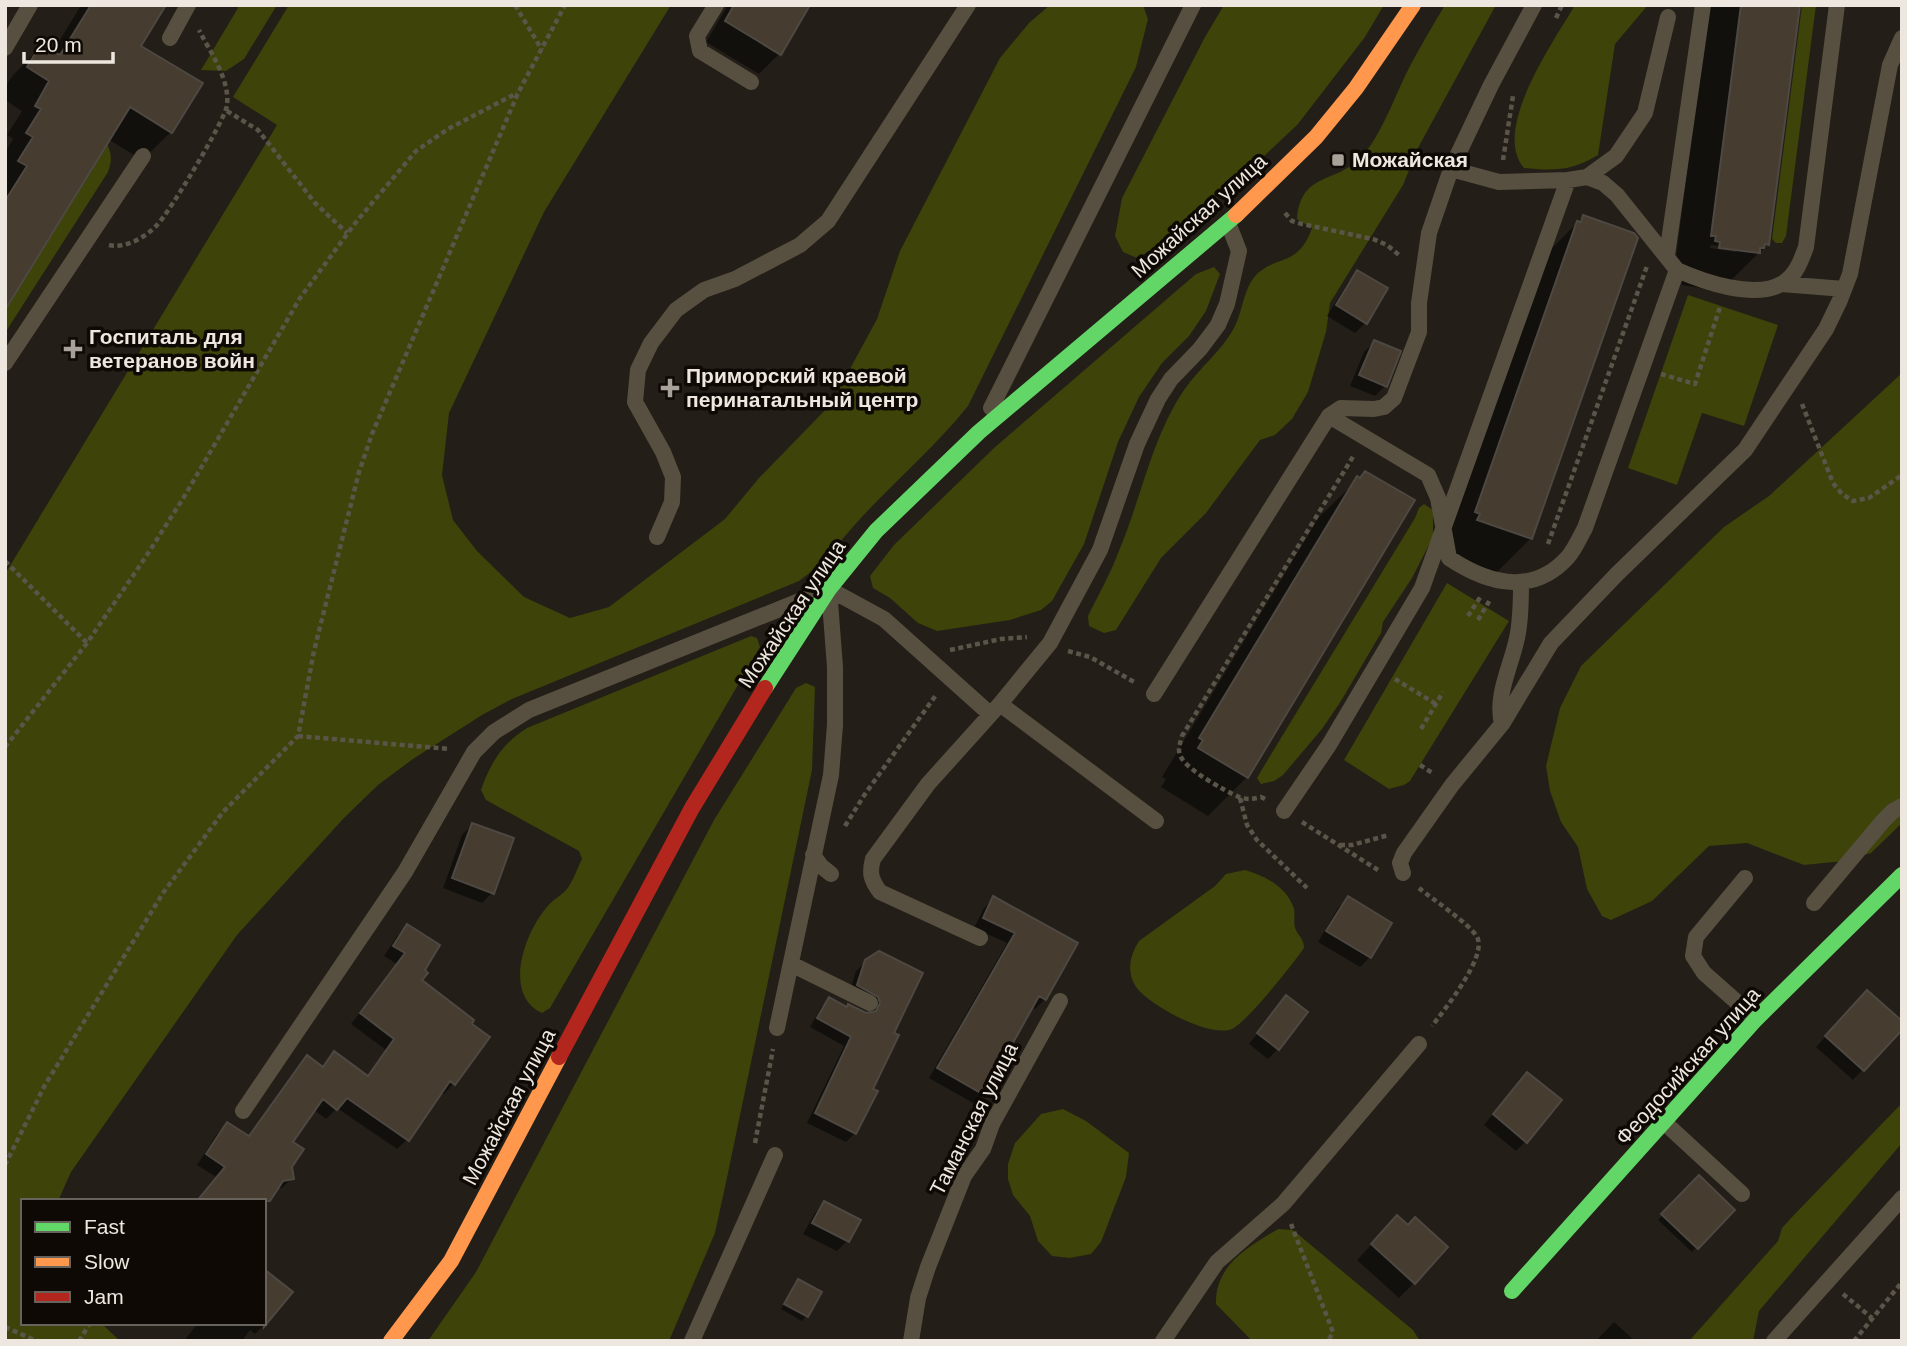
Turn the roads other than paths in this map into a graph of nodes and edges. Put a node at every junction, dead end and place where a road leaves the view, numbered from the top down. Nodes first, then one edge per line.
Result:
1 (30, 5) edge
2 (716, 5) edge
3 (968, 5) edge
4 (1193, 5) edge
5 (1413, 5) edge
6 (1534, 5) edge
7 (1703, 5) edge
8 (1838, 5) edge
9 (188, 6) edge
10 (1668, 17) dead end
11 (170, 38) dead end
12 (1902, 38) edge
13 (5, 48) edge
14 (751, 82) dead end
15 (143, 156) dead end
16 (1451, 169) junction
17 (1587, 177) junction
18 (1568, 180) junction
19 (1228, 223) junction
20 (1667, 255) junction
21 (1677, 271) junction
22 (1782, 284) junction
23 (1844, 289) junction
24 (5, 363) edge
25 (1329, 416) junction
26 (979, 432) junction
27 (1443, 530) junction
28 (657, 537) dead end
29 (1521, 583) junction
30 (829, 589) junction
31 (1154, 694) dead end
32 (995, 709) junction
33 (1502, 724) junction
34 (1902, 806) edge
35 (1284, 811) road end
36 (1156, 821) dead end
37 (1902, 875) edge
38 (1406, 877) road end
39 (1745, 878) dead end
40 (1814, 903) dead end
41 (980, 938) dead end
42 (790, 964) junction
43 (1060, 1001) dead end
44 (870, 1003) dead end
45 (1756, 1019) junction
46 (777, 1028) road end
47 (1419, 1044) road end
48 (243, 1111) dead end
49 (1665, 1123) junction
50 (774, 1157) road end
51 (1742, 1194) dead end
52 (1902, 1198) edge
53 (1512, 1291) dead end
54 (391, 1341) edge
55 (692, 1341) edge
56 (911, 1341) edge
57 (1163, 1341) edge
58 (1774, 1341) edge

1 - 13 lane
2 - 14 lane
3 - 28 lane
4 - 26 lane
5 - 19 main road, Можайская улица
6 - 16 lane
7 - 20 lane
8 - 22 lane
9 - 11 lane
10 - 17 lane
12 - 23 lane
15 - 24 lane
16 - 18 lane
16 - 25 lane
17 - 18 lane
17 - 20 lane
18 - 27 lane
19 - 26 main road, Можайская улица
19 - 32 lane
20 - 21 lane
21 - 22 lane
21 - 29 lane
22 - 23 lane
23 - 33 lane
25 - 27 lane
25 - 31 lane
26 - 30 main road, Можайская улица
27 - 29 lane
27 - 35 lane
29 - 33 lane
30 - 32 lane
30 - 42 lane
30 - 48 lane
30 - 54 main road, Можайская улица
32 - 36 lane
32 - 41 lane
33 - 38 lane
34 - 40 lane
37 - 45 main road, Феодосийская улица
39 - 45 lane
42 - 44 lane
42 - 46 lane
43 - 56 lane, Таманская улица
45 - 49 main road, Феодосийская улица
47 - 57 lane
49 - 51 lane
49 - 53 main road, Феодосийская улица
50 - 55 lane
52 - 58 lane

